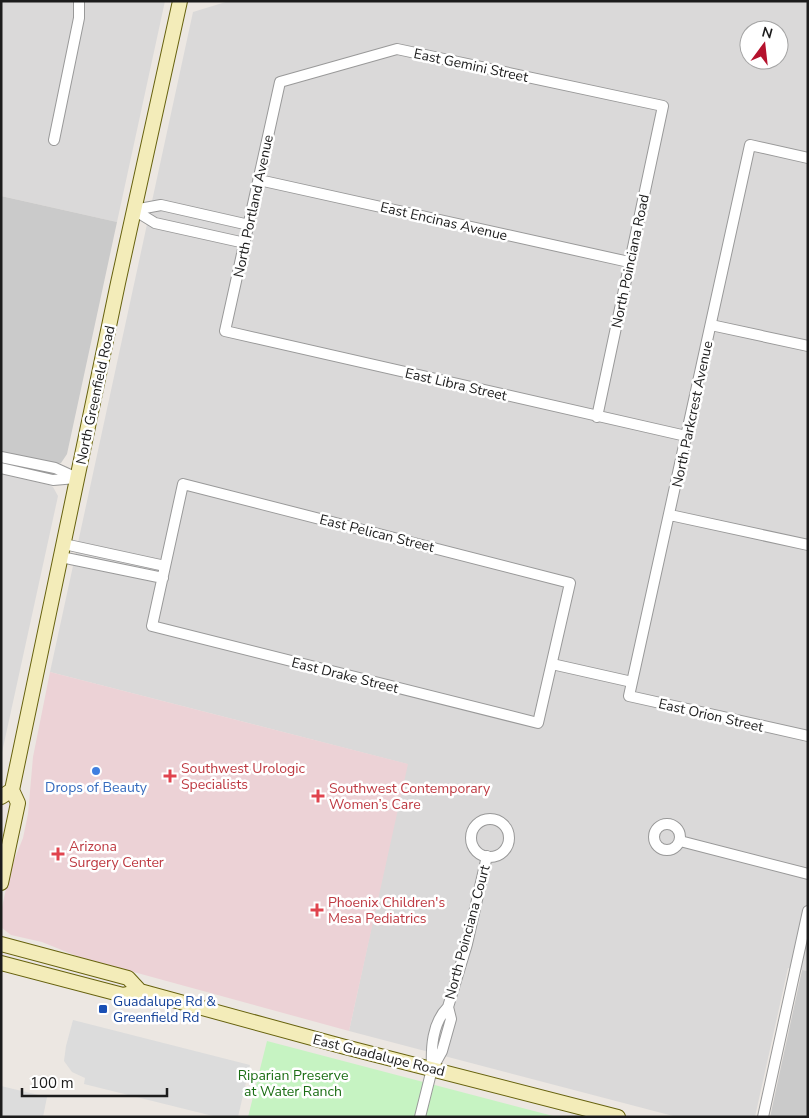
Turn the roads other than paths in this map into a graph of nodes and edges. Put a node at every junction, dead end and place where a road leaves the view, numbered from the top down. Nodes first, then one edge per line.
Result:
1 (79, 1) edge
2 (180, 1) edge
3 (280, 82) joint
4 (663, 106) joint
5 (54, 140) dead end
6 (808, 158) edge
7 (259, 180) junction
8 (134, 210) junction
9 (249, 225) junction
10 (245, 243) junction
11 (629, 262) junction
12 (711, 326) junction
13 (226, 331) joint
14 (808, 346) edge
15 (597, 417) junction
16 (686, 436) junction
17 (1, 457) edge
18 (1, 468) edge
19 (77, 478) junction
20 (670, 515) junction
21 (808, 545) edge
22 (62, 551) junction
23 (166, 566) junction
24 (163, 578) junction
25 (552, 664) junction
26 (632, 682) junction
27 (808, 736) edge
28 (7, 794) edge
29 (680, 841) dead end
30 (487, 856) dead end
31 (808, 874) edge
32 (1, 883) edge
33 (808, 911) edge
34 (1, 944) edge
35 (1, 963) edge
36 (140, 991) junction
37 (432, 1069) junction
38 (420, 1117) edge
39 (618, 1117) edge
40 (763, 1117) edge

1 - 5 street
2 - 8 main road, North Greenfield Road
3 - 4 street, East Gemini Street
3 - 7 street, North Portland Avenue
4 - 11 street, North Poinciana Road
6 - 12 street, North Parkcrest Avenue
7 - 9 street, North Portland Avenue
7 - 11 street, East Encinas Avenue
8 - 9 street
8 - 10 street
8 - 19 main road, North Greenfield Road
9 - 10 street, North Portland Avenue
10 - 13 street, North Portland Avenue
11 - 15 street, North Poinciana Road
12 - 14 street
12 - 16 street, North Parkcrest Avenue
13 - 15 street, East Libra Street
15 - 16 street, East Libra Street
16 - 20 street, North Parkcrest Avenue
17 - 19 street
18 - 19 street
19 - 22 main road, North Greenfield Road
20 - 21 street
20 - 26 street, North Parkcrest Avenue
22 - 23 street
22 - 24 street
22 - 28 main road, North Greenfield Road
23 - 24 street
23 - 25 street, East Pelican Street
24 - 25 street, East Drake Street
25 - 26 street
26 - 27 street, East Orion Street
28 - 32 main road, North Greenfield Road
29 - 31 street
30 - 37 street, North Poinciana Court
33 - 40 street
34 - 36 main road, East Guadalupe Road
35 - 36 main road, East Guadalupe Road
36 - 37 main road, East Guadalupe Road
37 - 38 street, North Poinciana Court
37 - 39 main road, East Guadalupe Road

